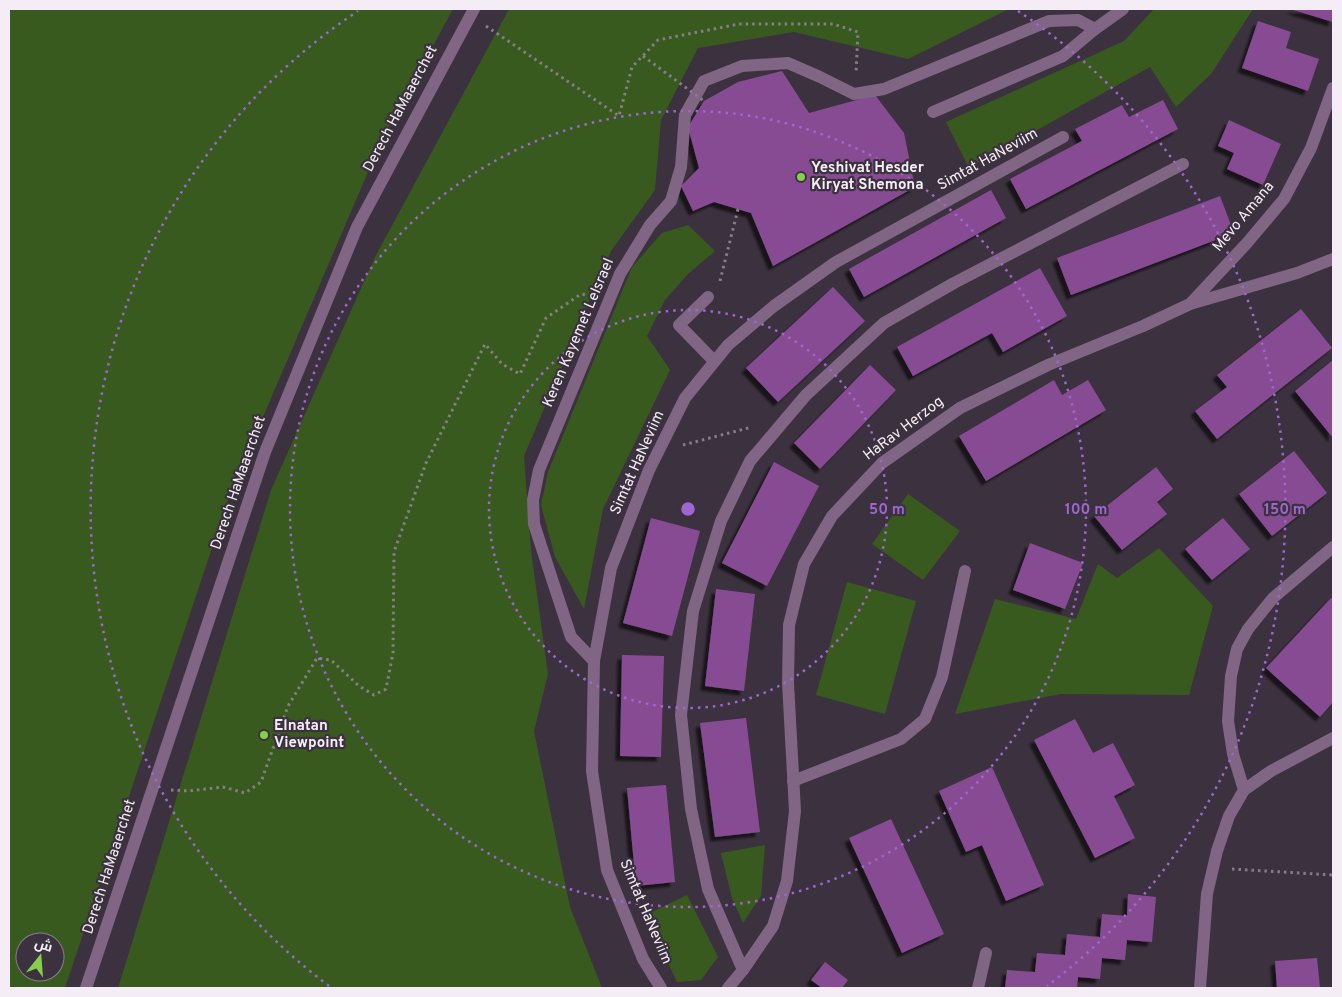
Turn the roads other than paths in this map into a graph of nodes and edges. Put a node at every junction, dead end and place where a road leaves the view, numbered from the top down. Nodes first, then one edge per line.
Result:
1 (1123, 9) edge
2 (472, 12) edge
3 (1095, 29) junction
4 (1333, 88) edge
5 (933, 112) dead end
6 (1063, 137) dead end
7 (1183, 164) dead end
8 (1333, 259) edge
9 (708, 297) road end
10 (1190, 304) junction
11 (714, 361) junction
12 (1333, 547) edge
13 (966, 571) dead end
14 (594, 661) junction
15 (1333, 738) edge
16 (793, 781) junction
17 (1244, 790) junction
18 (986, 953) dead end
19 (744, 970) junction
20 (86, 988) edge
21 (661, 988) edge
22 (728, 988) edge
23 (978, 988) edge
24 (1200, 988) edge

1 - 3 street
2 - 20 street, Derech HaMaaerchet
3 - 5 street
3 - 14 street, Keren Kayemet LeIsrael
4 - 10 street, Mevo Amana
6 - 11 street, Simtat HaNeviim
7 - 19 street
8 - 10 street, HaRav Herzog
9 - 11 street
10 - 16 street, HaRav Herzog
11 - 14 street, Simtat HaNeviim
12 - 17 street
13 - 16 street
14 - 21 street, Simtat HaNeviim
15 - 17 street
16 - 19 street, HaRav Herzog
17 - 24 street
18 - 23 street
19 - 22 street, HaRav Herzog

